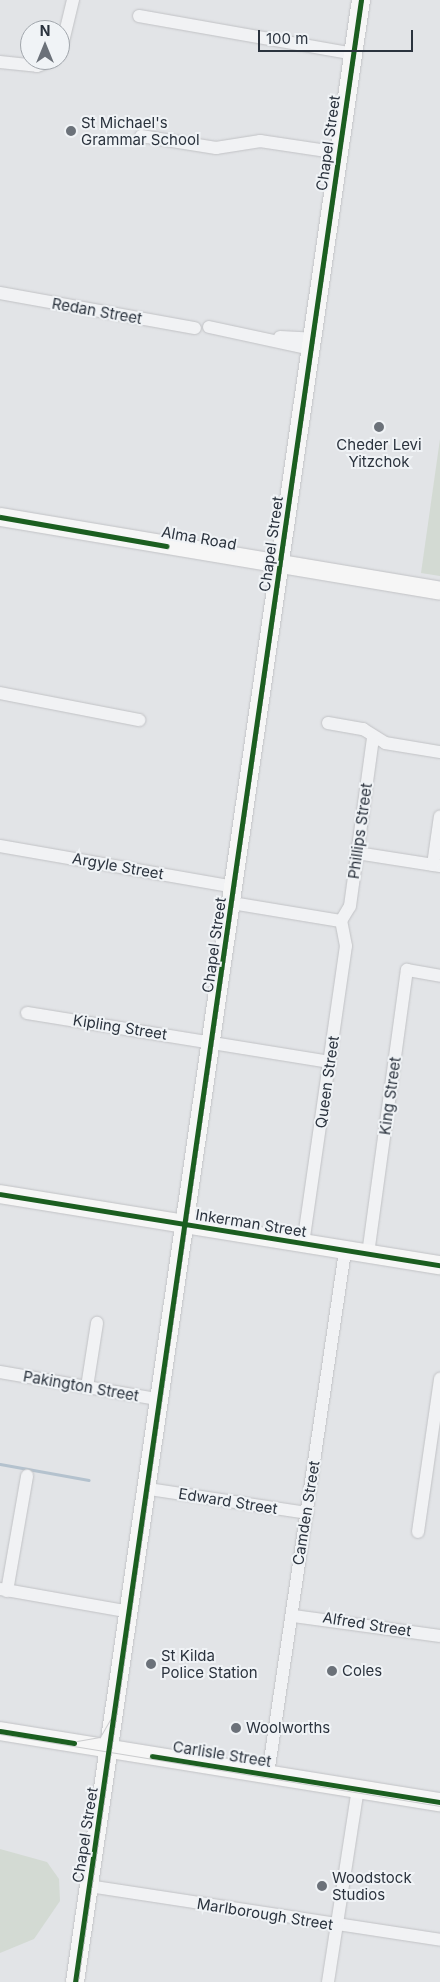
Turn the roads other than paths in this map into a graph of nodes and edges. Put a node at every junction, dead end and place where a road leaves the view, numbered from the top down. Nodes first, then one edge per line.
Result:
1 (73, 0) edge
2 (361, 0) edge
3 (139, 16) dead end
4 (68, 20) edge
5 (354, 54) junction
6 (0, 62) edge
7 (20, 64) edge
8 (142, 136) dead end
9 (340, 153) junction
10 (0, 293) edge
11 (209, 327) dead end
12 (195, 328) dead end
13 (313, 344) junction
14 (0, 517) edge
15 (281, 565) junction
16 (440, 591) edge
17 (0, 693) edge
18 (139, 720) dead end
19 (328, 723) dead end
20 (373, 737) junction
21 (440, 752) edge
22 (440, 816) edge
23 (0, 846) edge
24 (357, 853) junction
25 (436, 866) edge
26 (234, 895) junction
27 (341, 921) junction
28 (440, 976) edge
29 (27, 1013) dead end
30 (212, 1044) junction
31 (330, 1062) junction
32 (0, 1194) edge
33 (186, 1226) junction
34 (303, 1244) junction
35 (345, 1250) junction
36 (368, 1254) junction
37 (440, 1266) edge
38 (97, 1323) dead end
39 (0, 1372) edge
40 (440, 1378) edge
41 (87, 1387) junction
42 (162, 1400) junction
43 (27, 1476) dead end
44 (150, 1489) junction
45 (307, 1513) junction
46 (418, 1532) dead end
47 (4, 1590) edge
48 (131, 1612) junction
49 (294, 1616) junction
50 (440, 1636) edge
51 (0, 1731) edge
52 (111, 1749) junction
53 (268, 1774) junction
54 (358, 1789) junction
55 (440, 1802) edge
56 (89, 1886) junction
57 (337, 1925) junction
58 (440, 1940) edge
59 (76, 1982) edge
60 (328, 1982) edge

1 - 4 street
2 - 5 street, Chapel Street
3 - 5 street
5 - 9 street, Chapel Street
6 - 7 street
8 - 9 street
9 - 13 street, Chapel Street
10 - 12 street, Redan Street
11 - 13 street
13 - 15 street, Chapel Street
14 - 15 street, Alma Road
15 - 16 street, Alma Road
15 - 26 street, Chapel Street
17 - 18 street
19 - 20 street
20 - 21 street
20 - 24 street, Phillips Street
22 - 25 street
23 - 26 street, Argyle Street
24 - 25 street
24 - 27 street, Phillips Street
26 - 27 street, Argyle Street
26 - 30 street, Chapel Street
27 - 31 street, Queen Street
28 - 36 street, King Street
29 - 30 street, Kipling Street
30 - 31 street, Kipling Street
30 - 33 street, Chapel Street
31 - 34 street, Queen Street
32 - 33 street, Inkerman Street
33 - 34 street, Inkerman Street
33 - 42 street, Chapel Street
34 - 35 street, Inkerman Street
35 - 36 street, Inkerman Street
35 - 45 street, Camden Street
36 - 37 street, Inkerman Street
38 - 41 street
39 - 41 street, Pakington Street
40 - 46 street
41 - 42 street, Pakington Street
42 - 44 street, Chapel Street
43 - 47 street
44 - 45 street, Edward Street
44 - 48 street, Chapel Street
45 - 49 street, Camden Street
47 - 48 street
48 - 52 street, Chapel Street
49 - 50 street, Alfred Street
49 - 53 street, Camden Street
51 - 52 street, Carlisle Street
52 - 53 street, Carlisle Street
52 - 56 street, Chapel Street
53 - 54 street, Carlisle Street
54 - 55 street, Carlisle Street
54 - 57 street
56 - 57 street, Marlborough Street
56 - 59 street, Chapel Street
57 - 58 street, Marlborough Street
57 - 60 street

